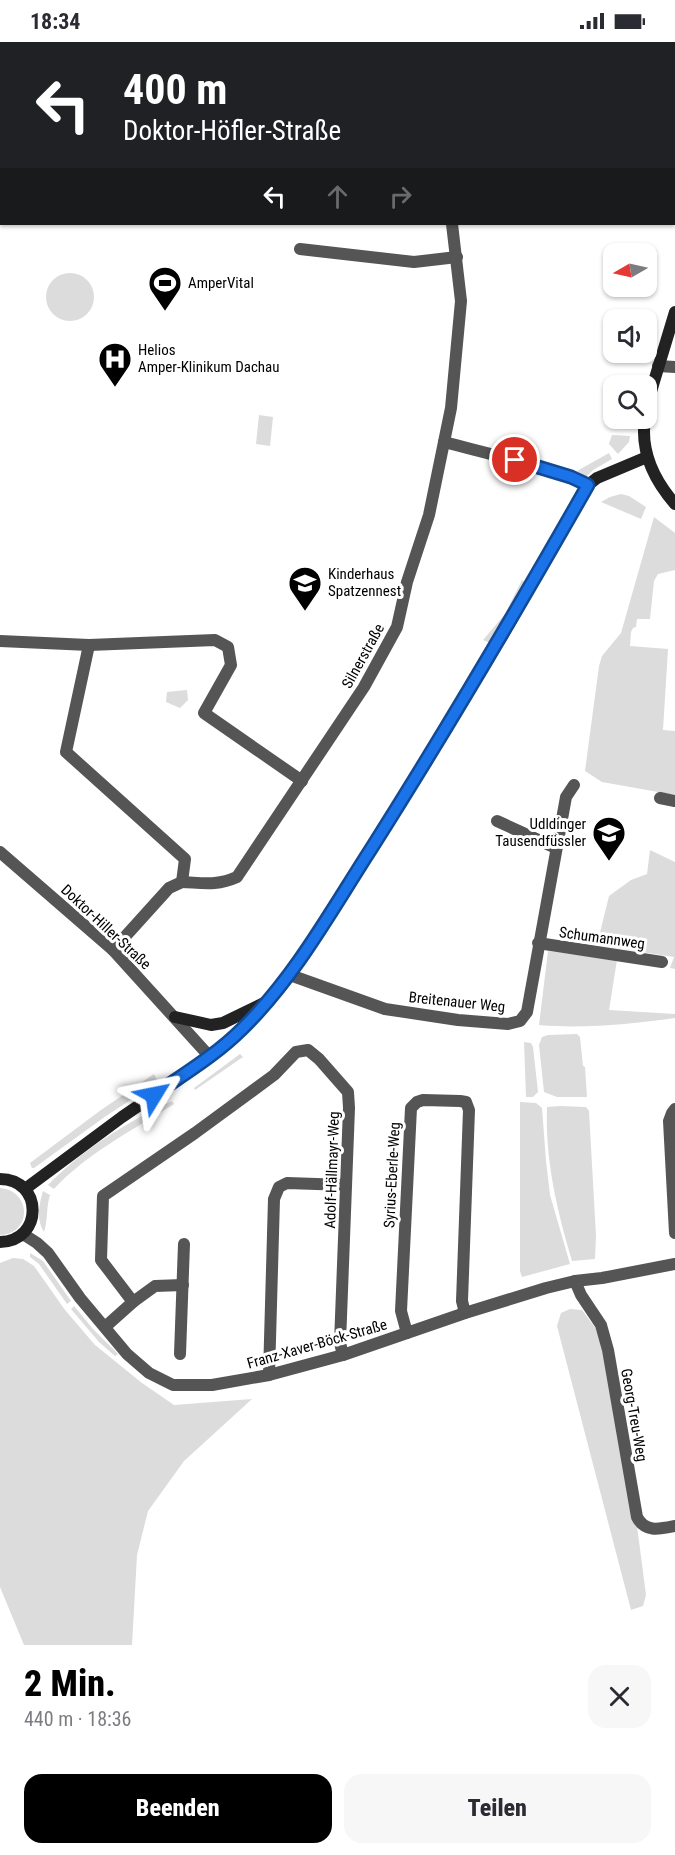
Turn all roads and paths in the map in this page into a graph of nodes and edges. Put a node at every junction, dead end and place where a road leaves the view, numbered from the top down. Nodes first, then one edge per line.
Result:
1 (452, 225) edge
2 (300, 249) dead end
3 (457, 257) junction
4 (675, 312) edge
5 (658, 366) junction
6 (675, 367) edge
7 (655, 375) edge
8 (644, 429) edge
9 (444, 442) junction
10 (647, 457) junction
11 (588, 485) junction
12 (675, 504) edge
13 (0, 641) edge
14 (89, 645) junction
15 (302, 781) junction
16 (574, 785) dead end
17 (660, 798) dead end
18 (675, 801) edge
19 (497, 821) dead end
20 (556, 848) junction
21 (0, 852) edge
22 (182, 882) junction
23 (538, 943) junction
24 (113, 950) junction
25 (662, 962) dead end
26 (290, 975) junction
27 (268, 1002) junction
28 (175, 1017) junction
29 (210, 1057) junction
30 (675, 1109) edge
31 (0, 1179) edge
32 (346, 1185) junction
33 (25, 1189) junction
34 (675, 1233) edge
35 (23, 1234) junction
36 (0, 1242) edge
37 (184, 1244) dead end
38 (675, 1264) edge
39 (575, 1281) junction
40 (183, 1285) junction
41 (133, 1302) junction
42 (465, 1313) junction
43 (105, 1327) junction
44 (407, 1333) junction
45 (180, 1354) dead end
46 (343, 1355) junction
47 (269, 1375) junction
48 (675, 1526) edge

1 - 3 street, Silnerstraße
2 - 3 street
3 - 9 street, Silnerstraße
4 - 5 main road
5 - 6 street
5 - 7 main road
8 - 10 main road
9 - 11 street
9 - 15 street, Silnerstraße
10 - 11 main road
10 - 12 main road
11 - 26 main road
13 - 14 street
14 - 15 street
14 - 22 street
15 - 22 street, Silnerstraße
16 - 20 street, Breitenauer Weg
17 - 18 street
19 - 20 street
20 - 23 street, Breitenauer Weg
21 - 24 street, Doktor-Hiller-Straße
22 - 24 street
23 - 25 street, Schumannweg
23 - 26 street, Breitenauer Weg
24 - 28 street, Doktor-Hiller-Straße
26 - 27 main road
27 - 28 main road
27 - 29 main road
28 - 29 street, Doktor-Hiller-Straße
29 - 33 main road
30 - 34 street
31 - 33 main road
32 - 41 street, Adolf-Hällmayr-Weg
32 - 46 street, Adolf-Hällmayr-Weg
32 - 47 street
33 - 35 main road
35 - 36 main road
35 - 43 street, Franz-Xaver-Böck-Straße
37 - 40 street
38 - 39 street, Franz-Xaver-Böck-Straße
39 - 42 street, Franz-Xaver-Böck-Straße
39 - 48 street, Georg-Treu-Weg
40 - 41 street
40 - 45 street
41 - 43 street
42 - 44 street, Franz-Xaver-Böck-Straße
42 - 44 street, Syrius-Eberle-Weg
43 - 47 street, Franz-Xaver-Böck-Straße
44 - 46 street, Franz-Xaver-Böck-Straße
46 - 47 street, Franz-Xaver-Böck-Straße

